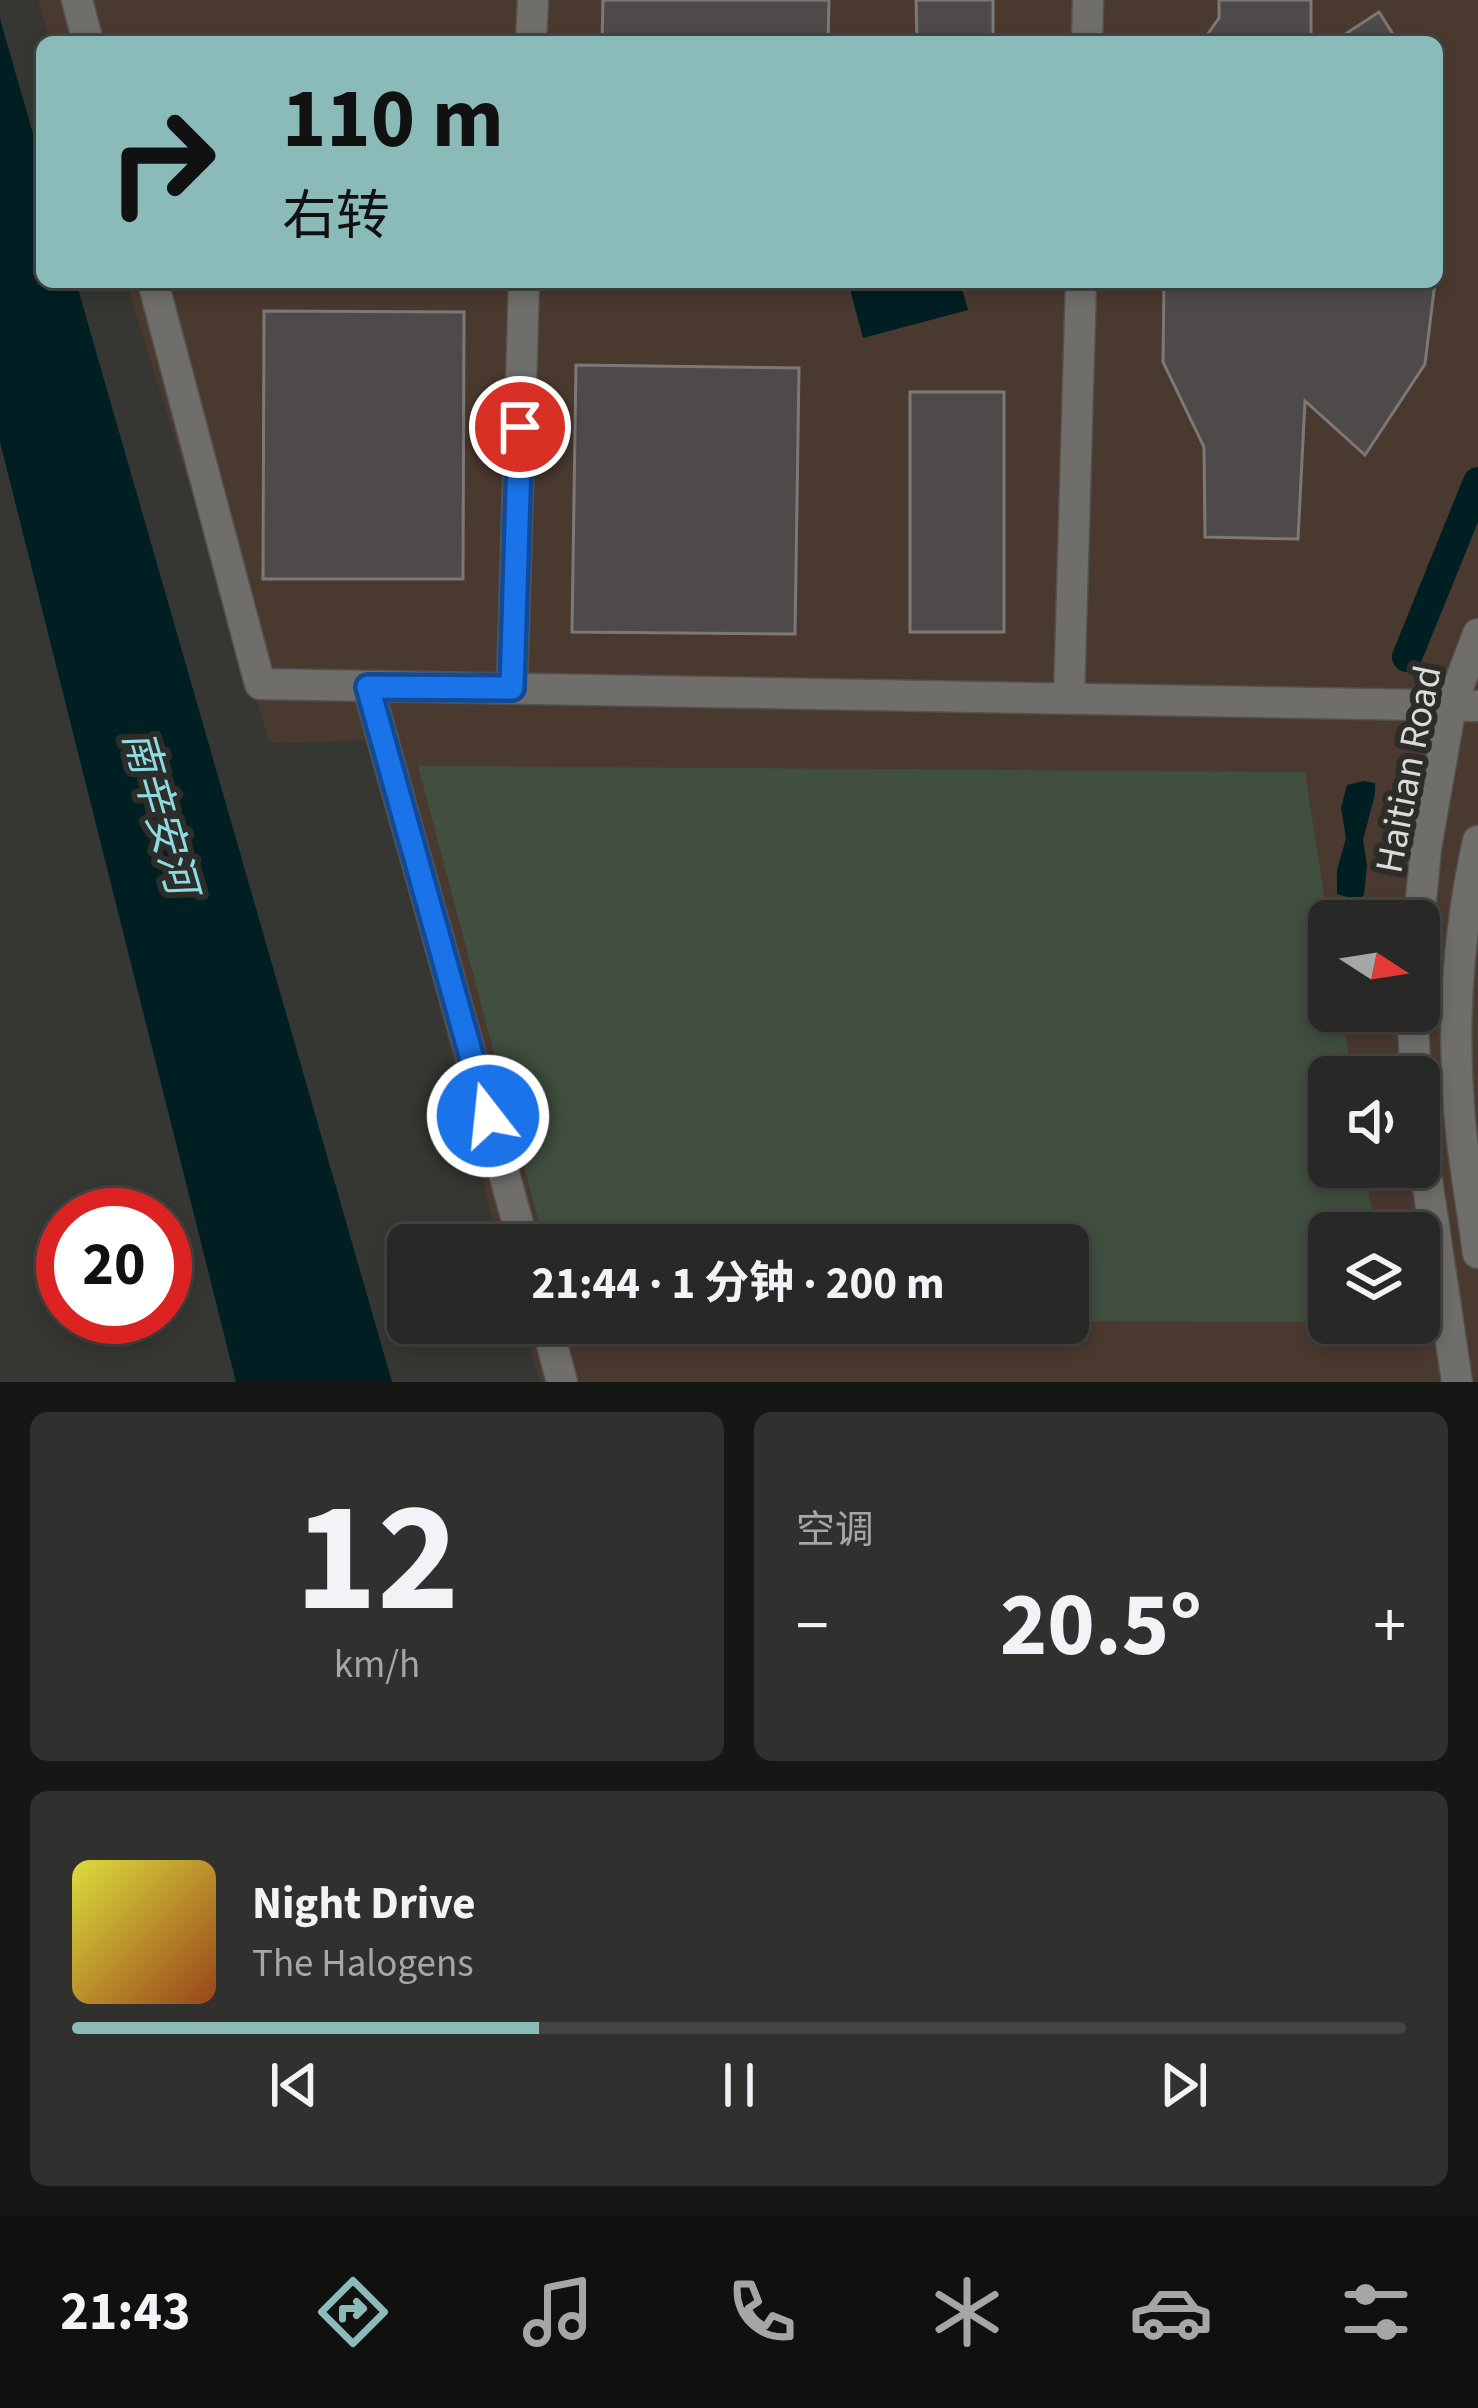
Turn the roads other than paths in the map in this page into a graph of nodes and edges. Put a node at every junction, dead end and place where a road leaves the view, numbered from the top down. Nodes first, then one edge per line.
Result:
1 (77, 0) edge
2 (533, 0) edge
3 (1088, 0) edge
4 (86, 36) edge
5 (531, 36) edge
6 (1088, 36) edge
7 (155, 288) edge
8 (524, 288) edge
9 (1081, 288) edge
10 (1478, 634) edge
11 (368, 687) junction
12 (512, 688) junction
13 (1069, 698) junction
14 (1465, 706) edge
15 (1478, 842) edge
16 (1421, 900) edge
17 (1428, 1188) edge
18 (518, 1224) edge
19 (1478, 1253) edge
20 (552, 1344) edge
21 (562, 1382) edge
22 (1457, 1382) edge

1 - 4 lane
2 - 5 lane
3 - 6 lane
7 - 11 lane
8 - 12 lane
9 - 13 lane
10 - 14 lane, Haitian Road
11 - 12 lane
11 - 18 lane
12 - 13 lane
13 - 14 lane
14 - 16 lane, Haitian Road
15 - 19 lane
17 - 22 lane
20 - 21 lane

